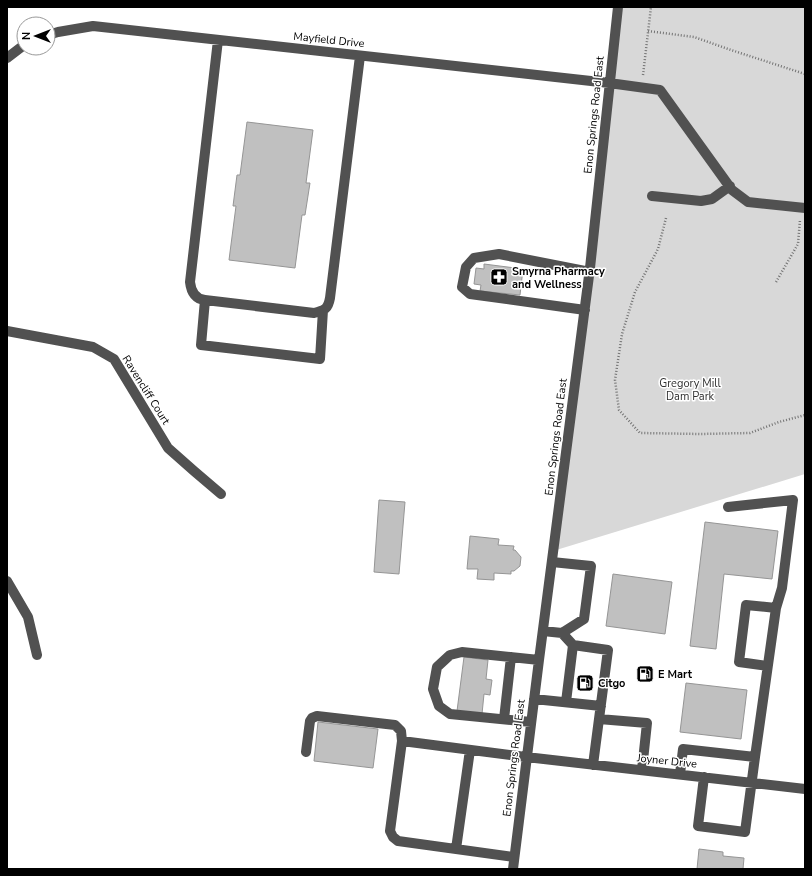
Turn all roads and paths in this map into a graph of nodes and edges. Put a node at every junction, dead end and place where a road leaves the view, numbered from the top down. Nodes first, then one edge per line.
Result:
1 (618, 7) edge
2 (651, 7) edge
3 (648, 31) junction
4 (56, 33) edge
5 (218, 40) junction
6 (16, 51) edge
7 (360, 56) junction
8 (7, 58) edge
9 (805, 74) edge
10 (609, 83) junction
11 (641, 88) junction
12 (730, 186) junction
13 (652, 196) dead end
14 (803, 208) edge
15 (666, 218) dead end
16 (590, 272) junction
17 (776, 282) dead end
18 (205, 300) junction
19 (323, 310) junction
20 (585, 310) junction
21 (7, 331) edge
22 (805, 415) edge
23 (221, 494) dead end
24 (728, 507) dead end
25 (552, 562) junction
26 (7, 581) edge
27 (776, 608) junction
28 (543, 631) junction
29 (562, 633) junction
30 (573, 645) junction
31 (37, 655) dead end
32 (511, 657) junction
33 (539, 660) junction
34 (767, 666) junction
35 (534, 699) junction
36 (566, 702) junction
37 (601, 706) junction
38 (504, 719) junction
39 (599, 719) junction
40 (531, 722) junction
41 (402, 740) junction
42 (470, 750) junction
43 (306, 752) dead end
44 (526, 757) junction
45 (755, 757) junction
46 (593, 765) junction
47 (642, 770) junction
48 (680, 774) junction
49 (704, 777) junction
50 (752, 782) junction
51 (805, 789) edge
52 (456, 849) junction
53 (514, 857) junction
54 (513, 869) edge

1 - 10 street, Enon Springs Road East
2 - 3 path
3 - 9 path
3 - 11 path
4 - 5 street, Mayfield Drive
5 - 7 street, Mayfield Drive
5 - 18 street
6 - 8 street
7 - 10 street, Mayfield Drive
7 - 19 street
10 - 11 street, Mayfield Drive
10 - 16 street, Enon Springs Road East
11 - 12 street, Mayfield Drive
12 - 13 street
12 - 14 street, Mayfield Drive
14 - 17 path
15 - 22 path
16 - 20 street, Enon Springs Road East
16 - 20 street
18 - 19 street
18 - 19 street
20 - 25 street, Enon Springs Road East
21 - 23 street, Ravencliff Court
24 - 27 street
25 - 28 street, Enon Springs Road East
25 - 29 street
26 - 31 street
27 - 34 street
27 - 34 street
28 - 29 street
28 - 33 street, Enon Springs Road East
29 - 30 street
30 - 36 street
30 - 37 street
32 - 33 street
32 - 38 street
32 - 38 street
33 - 35 street, Enon Springs Road East
34 - 45 street
35 - 36 street
35 - 40 street, Enon Springs Road East
36 - 37 street
37 - 39 street
38 - 40 street
39 - 46 street
39 - 47 street
40 - 44 street, Enon Springs Road East
41 - 42 street, Joyner Drive
41 - 43 street
41 - 52 street
42 - 44 street, Joyner Drive
42 - 52 street
44 - 46 street, Joyner Drive
44 - 53 street, Enon Springs Road East
45 - 48 street
45 - 50 street
46 - 47 street, Joyner Drive
47 - 48 street, Joyner Drive
48 - 49 street, Joyner Drive
49 - 50 street, Joyner Drive
49 - 50 street
50 - 51 street, Joyner Drive
52 - 53 street
53 - 54 street, Enon Springs Road East

